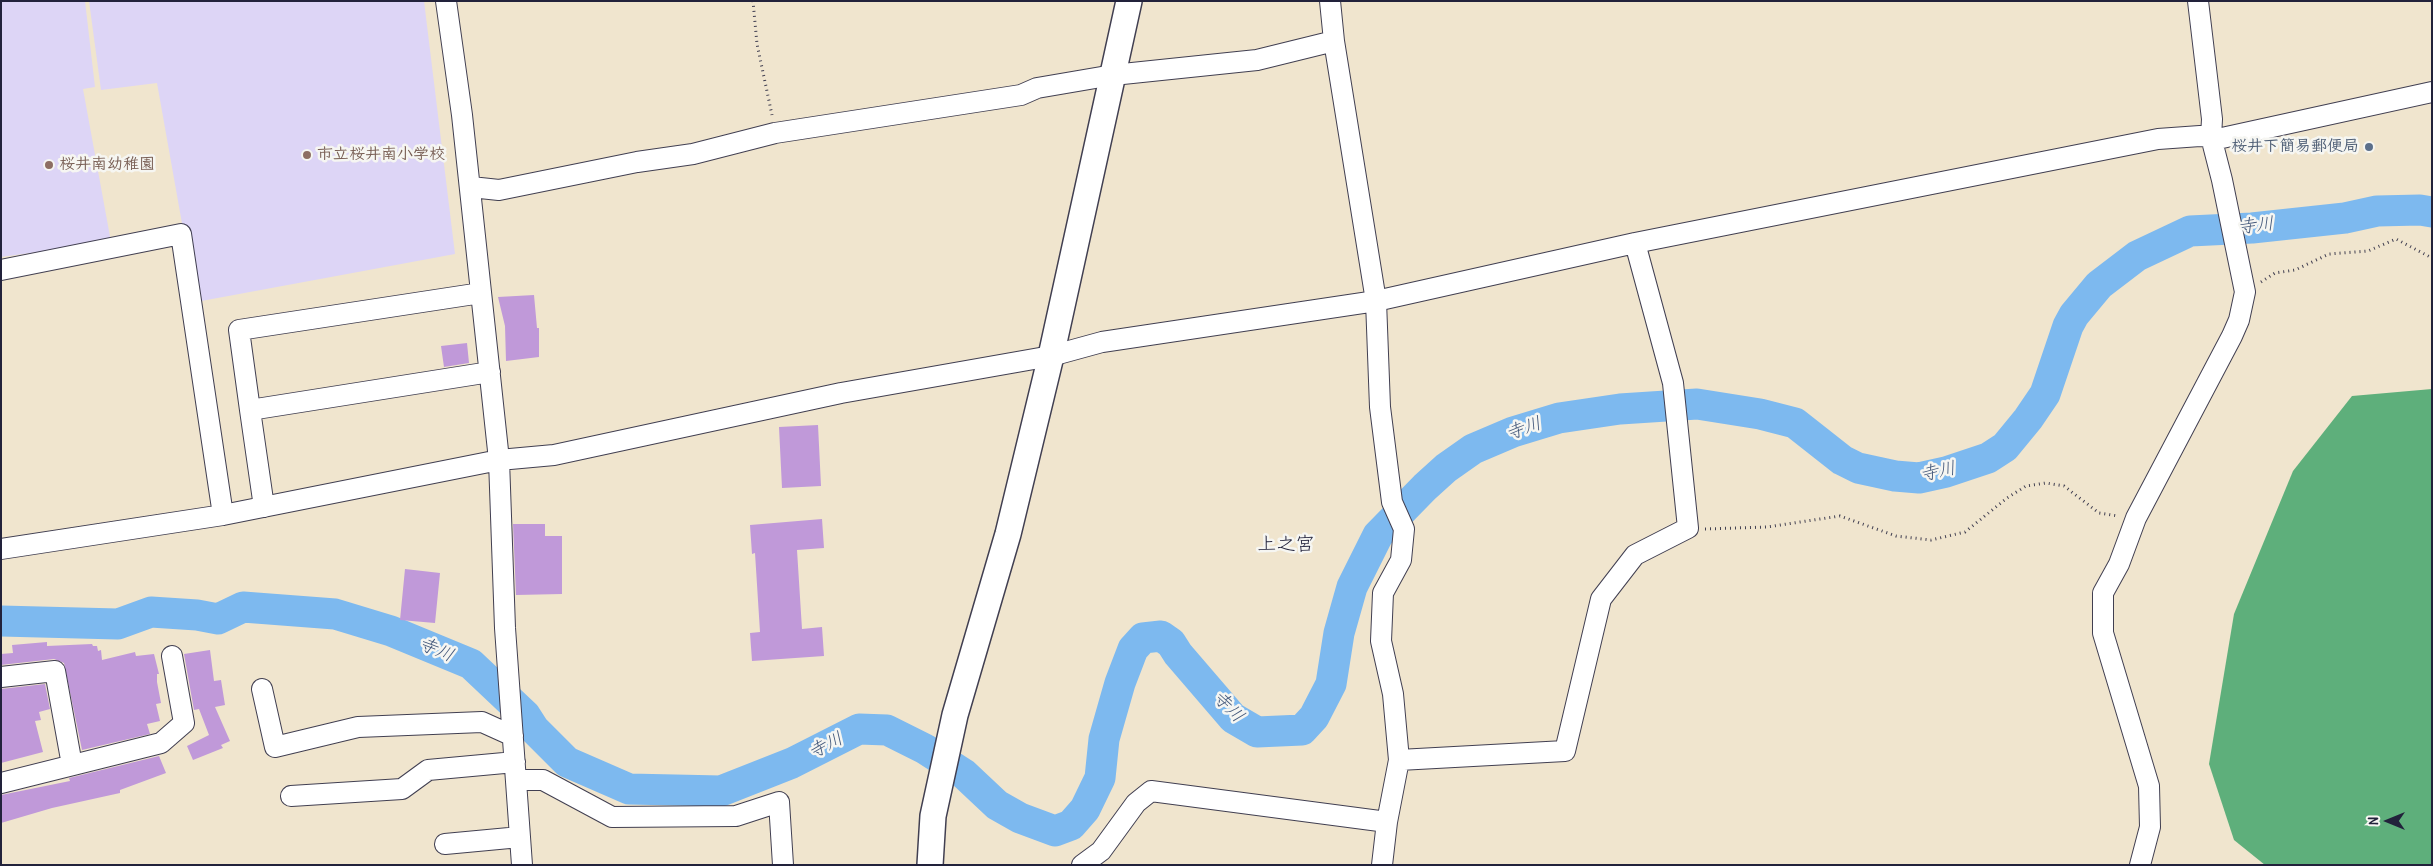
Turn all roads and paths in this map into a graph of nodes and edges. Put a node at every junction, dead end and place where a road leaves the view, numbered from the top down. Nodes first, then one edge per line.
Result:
1 (446, 1) edge
2 (753, 1) edge
3 (1129, 1) edge
4 (1330, 1) edge
5 (2198, 1) edge
6 (1334, 41) junction
7 (1113, 74) junction
8 (2432, 92) edge
9 (775, 133) junction
10 (2211, 137) junction
11 (471, 187) junction
12 (1635, 243) junction
13 (2432, 258) edge
14 (1, 270) edge
15 (2245, 292) junction
16 (482, 293) junction
17 (1376, 301) junction
18 (1051, 356) junction
19 (490, 372) junction
20 (250, 410) junction
21 (499, 460) junction
22 (264, 507) junction
23 (223, 515) junction
24 (2136, 518) junction
25 (1688, 528) junction
26 (1, 549) edge
27 (172, 656) dead end
28 (1, 677) edge
29 (262, 688) dead end
30 (513, 736) junction
31 (1399, 760) junction
32 (72, 765) junction
33 (515, 771) junction
34 (1, 783) edge
35 (291, 796) dead end
36 (1387, 822) junction
37 (520, 837) junction
38 (445, 844) dead end
39 (522, 865) edge
40 (783, 865) edge
41 (930, 865) edge
42 (1082, 865) edge
43 (1382, 865) edge
44 (2140, 865) edge

1 - 11 street
2 - 9 path
3 - 7 street
4 - 6 street
5 - 10 street
6 - 7 street
6 - 17 street
7 - 9 street
7 - 18 street
8 - 10 street
9 - 11 street
10 - 12 street
10 - 15 street
11 - 16 street
12 - 17 street
12 - 25 street
13 - 15 path
14 - 23 street
15 - 24 street
16 - 19 street
16 - 20 street
17 - 18 street
17 - 31 street
18 - 21 street
18 - 41 street
19 - 20 street
19 - 21 street
20 - 22 street
21 - 22 street
21 - 30 street
22 - 23 street
23 - 26 street
24 - 25 path
24 - 44 street
25 - 31 street
27 - 32 street
28 - 32 street
29 - 30 street
30 - 33 street
31 - 36 street
32 - 34 street
33 - 35 street
33 - 37 street
33 - 40 street
36 - 42 street
36 - 43 street
37 - 38 street
37 - 39 street

